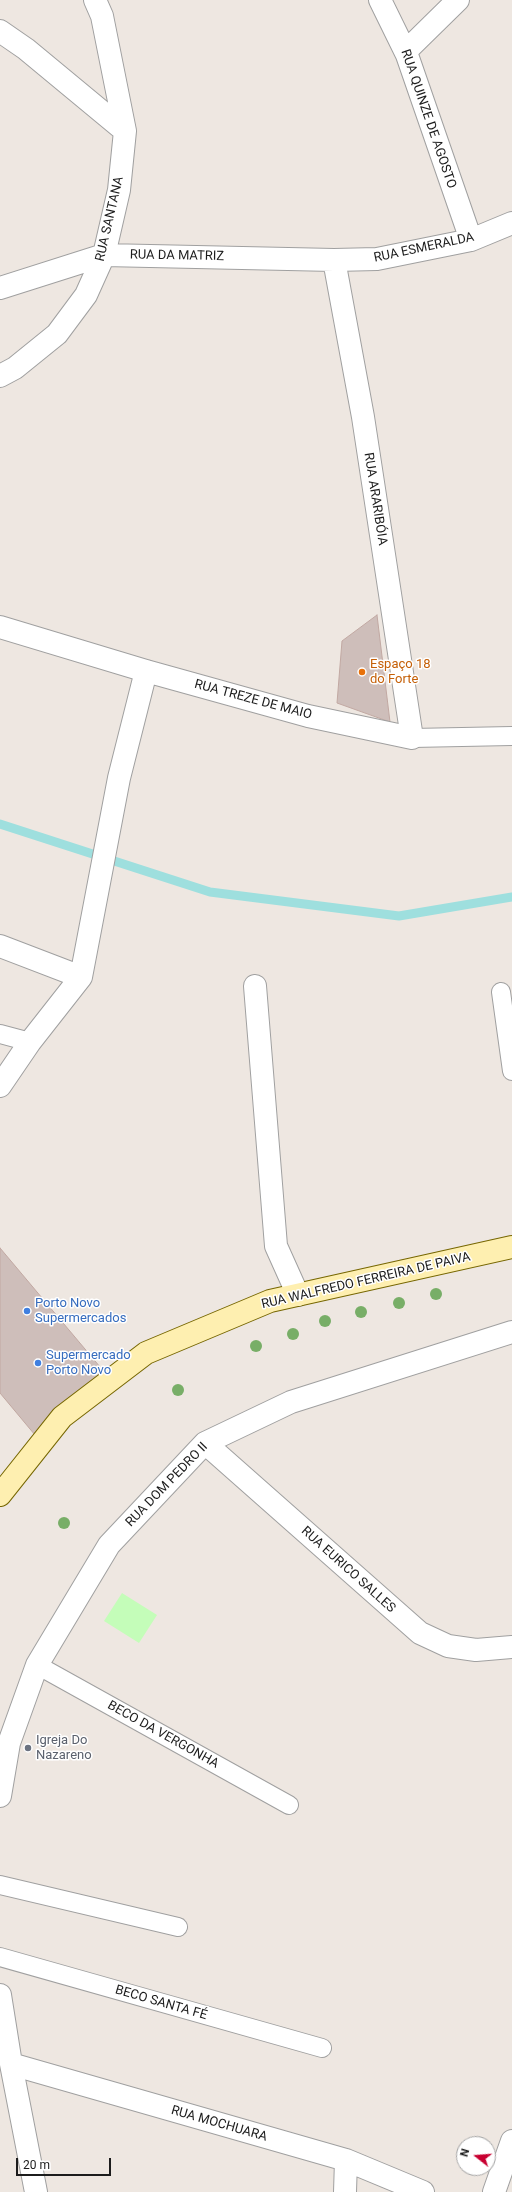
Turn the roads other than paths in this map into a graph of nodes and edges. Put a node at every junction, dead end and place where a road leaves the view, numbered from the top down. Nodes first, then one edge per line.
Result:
1 (95, 0) edge
2 (380, 0) edge
3 (458, 0) edge
4 (0, 31) edge
5 (406, 51) junction
6 (125, 131) junction
7 (512, 223) edge
8 (471, 240) junction
9 (104, 255) junction
10 (334, 260) junction
11 (0, 288) edge
12 (0, 376) edge
13 (0, 627) edge
14 (146, 671) junction
15 (512, 736) edge
16 (412, 738) junction
17 (0, 946) edge
18 (82, 977) junction
19 (255, 986) dead end
20 (501, 992) dead end
21 (0, 1034) edge
22 (30, 1042) junction
23 (512, 1071) edge
24 (0, 1086) edge
25 (512, 1247) edge
26 (298, 1295) junction
27 (512, 1332) edge
28 (205, 1443) junction
29 (0, 1496) edge
30 (512, 1647) edge
31 (37, 1665) junction
32 (0, 1796) edge
33 (289, 1805) dead end
34 (0, 1885) edge
35 (178, 1927) dead end
36 (0, 1957) edge
37 (0, 1995) edge
38 (322, 2048) dead end
39 (11, 2064) junction
40 (512, 2141) edge
41 (346, 2160) junction
42 (36, 2192) edge
43 (346, 2192) edge
44 (423, 2192) edge
45 (494, 2192) edge

1 - 6 street, RUA SANTANA
2 - 5 street, RUA QUINZE DE AGOSTO
3 - 5 street
4 - 6 street
5 - 8 street, RUA QUINZE DE AGOSTO
6 - 9 street, RUA SANTANA
7 - 8 street, RUA ESMERALDA
8 - 10 street, RUA ESMERALDA
9 - 10 street, RUA DA MATRIZ
9 - 11 street, RUA DA MATRIZ
9 - 12 street, RUA SANTANA
10 - 16 street, RUA ARARIBÓIA
13 - 14 street, RUA TREZE DE MAIO
14 - 16 street, RUA TREZE DE MAIO
14 - 18 street
15 - 16 lane, RUA TREZE DE MAIO
17 - 18 street
18 - 22 street
19 - 26 street
20 - 23 lane
21 - 22 lane
22 - 24 street
25 - 26 street, RUA WALFREDO FERREIRA DE PAIVA
26 - 29 street, RUA WALFREDO FERREIRA DE PAIVA
27 - 28 street, RUA DOM PEDRO II
28 - 30 street, RUA EURICO SALLES
28 - 31 street, RUA DOM PEDRO II
31 - 32 street, RUA DOM PEDRO II
31 - 33 lane, BECO DA VERGONHA
34 - 35 lane
36 - 38 lane, BECO SANTA FÉ
37 - 39 street
39 - 41 street, RUA MOCHUARA
39 - 42 street
40 - 45 street
41 - 43 street
41 - 44 street, RUA MOCHUARA

